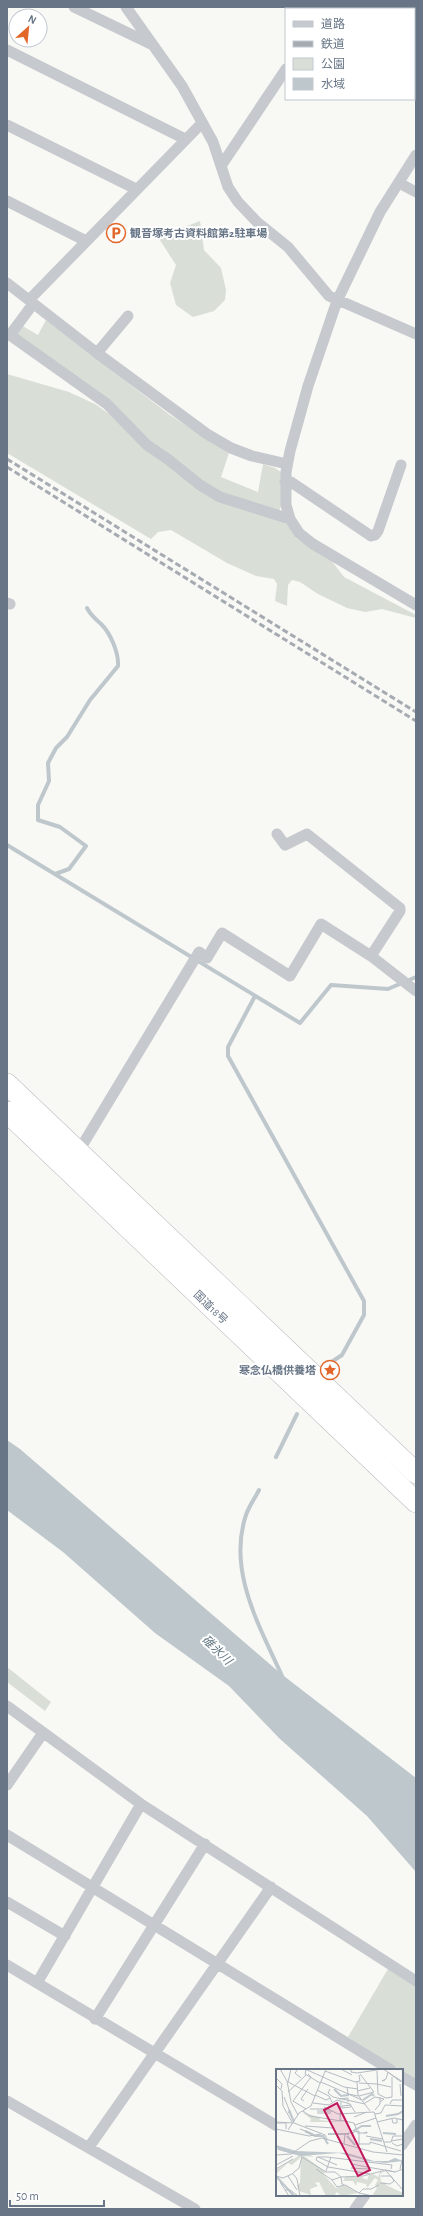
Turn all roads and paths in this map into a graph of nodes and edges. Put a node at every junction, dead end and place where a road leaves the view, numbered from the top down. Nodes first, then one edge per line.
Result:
1 (74, 7) edge
2 (126, 7) edge
3 (154, 45) junction
4 (7, 50) edge
5 (285, 70) edge
6 (202, 123) junction
7 (7, 125) edge
8 (185, 139) junction
9 (416, 155) edge
10 (221, 166) junction
11 (399, 183) junction
12 (136, 188) junction
13 (416, 192) edge
14 (7, 201) edge
15 (86, 241) junction
16 (7, 283) edge
17 (337, 301) junction
18 (31, 302) junction
19 (128, 316) dead end
20 (8, 334) edge
21 (416, 334) edge
22 (98, 353) junction
23 (287, 464) junction
24 (401, 465) dead end
25 (286, 482) junction
26 (290, 519) junction
27 (416, 605) edge
28 (276, 834) dead end
29 (371, 956) junction
30 (416, 990) edge
31 (7, 1084) edge
32 (7, 1112) edge
33 (79, 1152) junction
34 (67, 1170) junction
35 (416, 1473) edge
36 (412, 1490) edge
37 (7, 1706) edge
38 (43, 1733) junction
39 (7, 1785) edge
40 (141, 1804) junction
41 (7, 1835) edge
42 (205, 1844) junction
43 (94, 1887) junction
44 (271, 1887) junction
45 (7, 1902) edge
46 (156, 1924) junction
47 (64, 1936) junction
48 (218, 1964) junction
49 (7, 1965) edge
50 (416, 1980) edge
51 (37, 1983) junction
52 (96, 2019) junction
53 (155, 2054) junction
54 (389, 2069) edge
55 (403, 2077) edge
56 (416, 2085) edge
57 (7, 2101) edge
58 (276, 2125) edge
59 (416, 2125) edge
60 (403, 2143) edge
61 (89, 2147) junction
62 (364, 2196) edge
63 (195, 2209) edge
64 (355, 2209) edge

1 - 3 street
2 - 3 street
3 - 6 street
4 - 8 street
5 - 10 street
6 - 8 street
6 - 10 street
7 - 12 street
8 - 12 street
9 - 11 street
10 - 17 street
11 - 13 street
11 - 17 street
12 - 15 street
14 - 15 street
15 - 18 street
16 - 18 street
17 - 21 street
17 - 23 street
18 - 20 street
18 - 22 street
19 - 22 street
20 - 26 street
22 - 23 street
23 - 25 street
24 - 25 street
25 - 26 street
26 - 27 street
28 - 29 street
29 - 30 street
29 - 33 street
31 - 33 highway, 国道18号
32 - 34 highway, 国道18号
33 - 34 street
33 - 35 highway, 国道18号
34 - 36 highway, 国道18号
37 - 38 street
38 - 39 street
38 - 40 street
40 - 42 street
40 - 43 street
41 - 43 street
42 - 44 street
42 - 46 street
43 - 46 street
43 - 47 street
44 - 48 street
44 - 50 street
45 - 47 street
46 - 48 street
46 - 52 street
47 - 51 street
48 - 53 street
48 - 54 street
49 - 51 street
51 - 52 street
52 - 53 street
53 - 58 street
53 - 61 street
55 - 56 street
57 - 61 street
59 - 60 street
61 - 63 street
62 - 64 street

